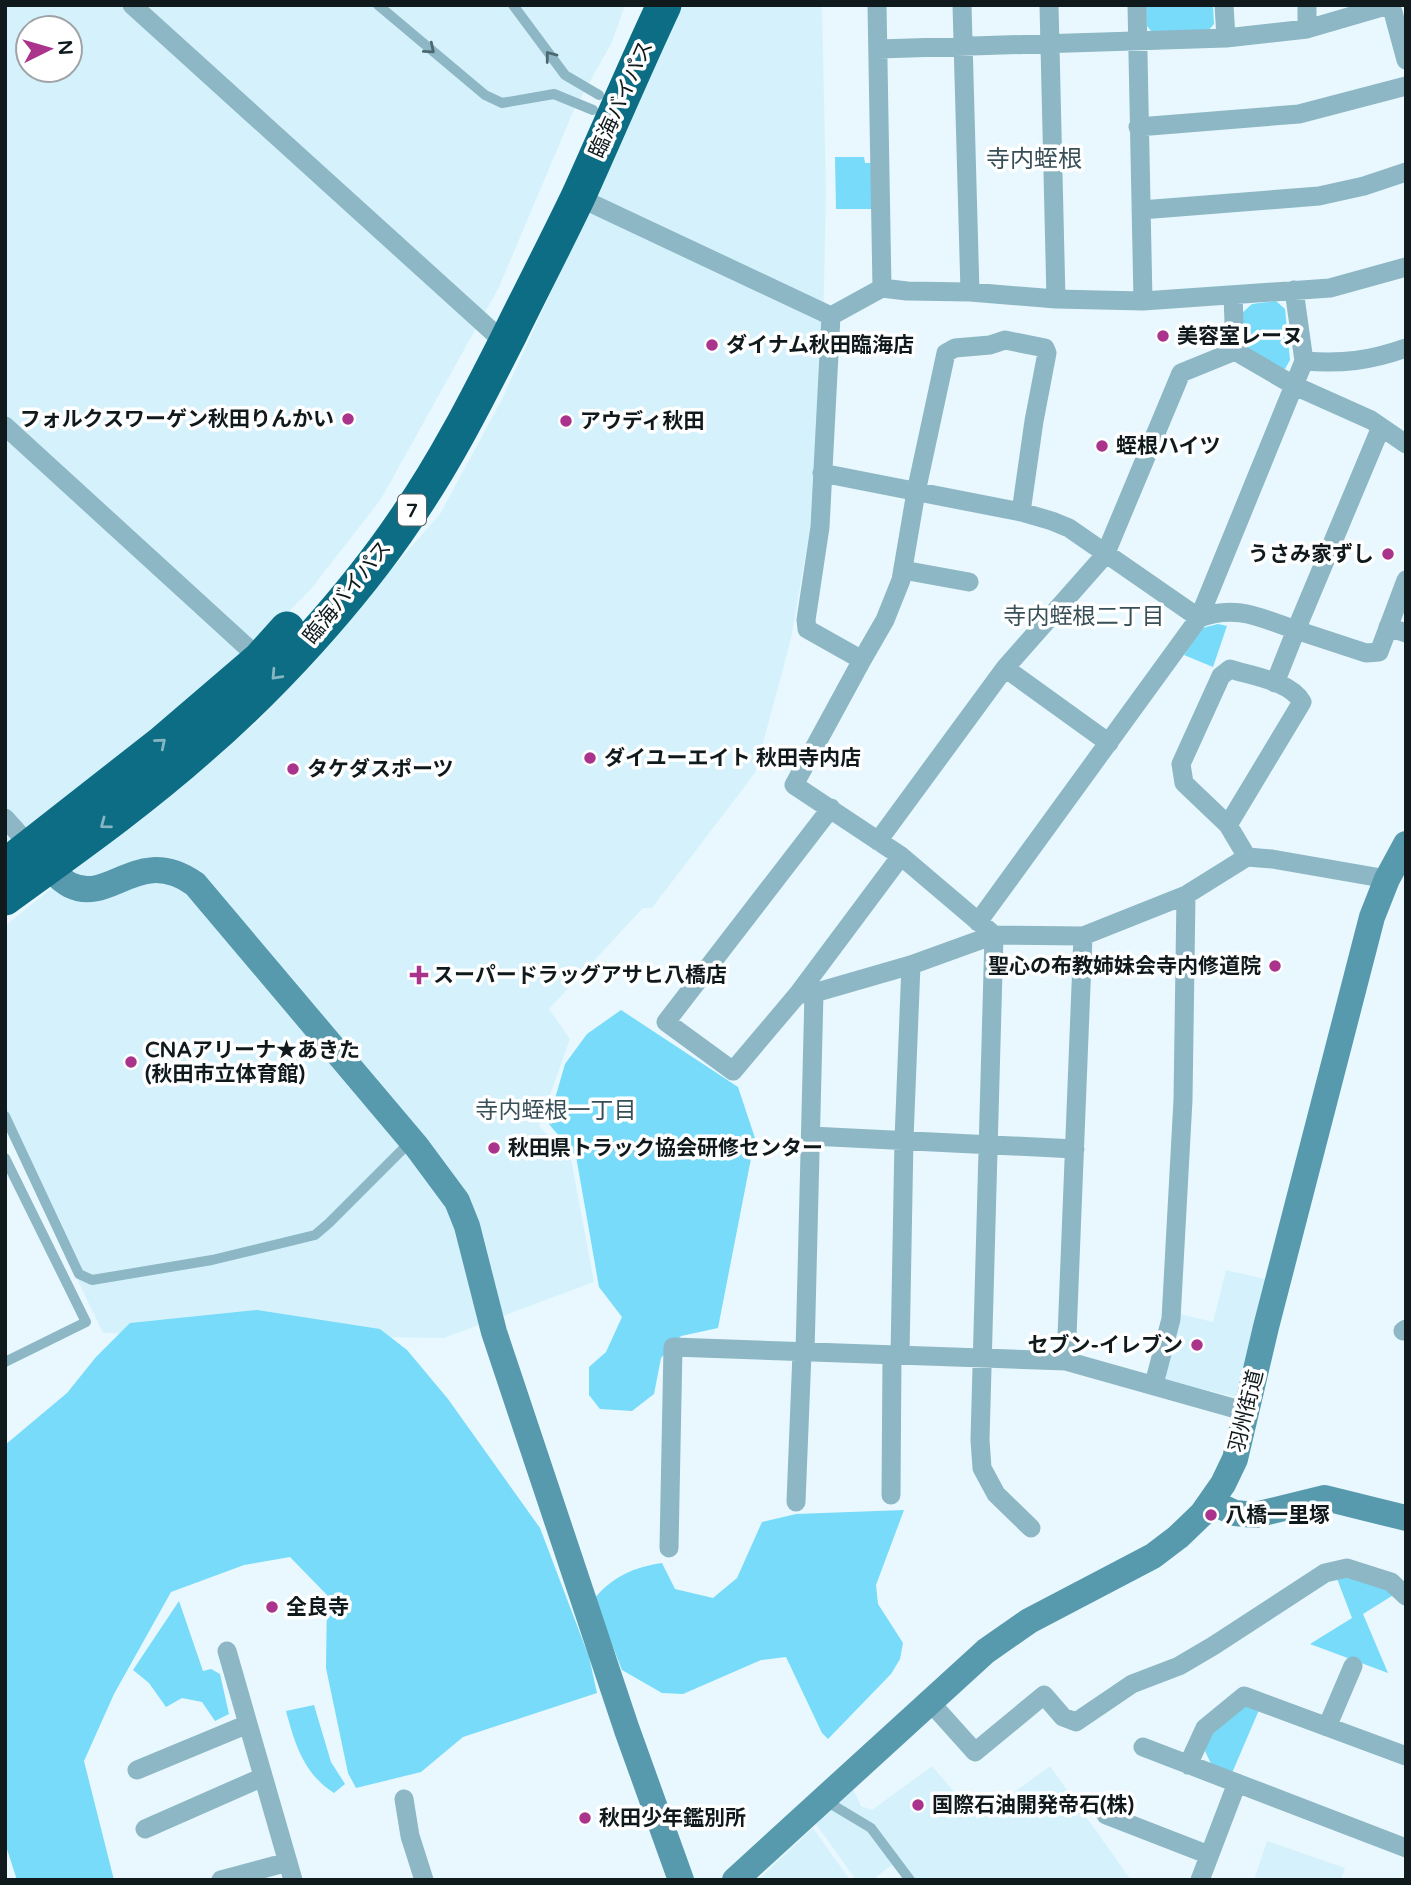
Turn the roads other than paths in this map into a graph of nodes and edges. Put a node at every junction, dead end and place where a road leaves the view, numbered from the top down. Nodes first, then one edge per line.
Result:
1 (132, 5) edge
2 (378, 5) edge
3 (513, 5) edge
4 (640, 5) edge
5 (664, 5) edge
6 (877, 5) edge
7 (962, 5) edge
8 (1049, 5) edge
9 (1137, 5) edge
10 (1224, 5) edge
11 (1307, 5) edge
12 (1307, 29) junction
13 (1227, 38) junction
14 (1139, 43) junction
15 (1050, 44) junction
16 (963, 47) junction
17 (878, 49) junction
18 (1406, 60) edge
19 (1406, 86) edge
20 (596, 103) junction
21 (1138, 127) junction
22 (1406, 172) edge
23 (578, 197) junction
24 (1141, 210) junction
25 (1406, 267) edge
26 (882, 288) junction
27 (1294, 290) junction
28 (971, 292) junction
29 (1233, 295) junction
30 (1056, 299) junction
31 (1143, 301) junction
32 (831, 316) junction
33 (498, 337) junction
34 (1406, 348) edge
35 (1235, 351) junction
36 (1304, 361) junction
37 (1295, 386) junction
38 (5, 426) edge
39 (1381, 427) junction
40 (1406, 444) edge
41 (822, 473) junction
42 (916, 492) junction
43 (1021, 512) junction
44 (1105, 555) junction
45 (903, 570) junction
46 (1406, 580) edge
47 (969, 582) dead end
48 (1199, 618) junction
49 (1296, 630) junction
50 (1397, 630) edge
51 (260, 659) junction
52 (862, 660) junction
53 (1005, 668) junction
54 (1275, 683) junction
55 (1109, 743) junction
56 (831, 808) junction
57 (5, 818) edge
58 (1228, 825) junction
59 (878, 841) junction
60 (1406, 844) edge
61 (901, 856) junction
62 (1247, 857) junction
63 (29, 860) edge
64 (1387, 879) junction
65 (1186, 895) junction
66 (5, 898) edge
67 (986, 929) junction
68 (1083, 936) junction
69 (911, 965) junction
70 (806, 994) junction
71 (5, 1116) edge
72 (811, 1136) junction
73 (904, 1139) junction
74 (411, 1140) junction
75 (988, 1143) junction
76 (1075, 1149) junction
77 (5, 1158) edge
78 (804, 1353) junction
79 (896, 1355) junction
80 (984, 1357) junction
81 (1066, 1361) junction
82 (5, 1362) edge
83 (1154, 1384) junction
84 (1247, 1412) junction
85 (891, 1495) dead end
86 (796, 1502) dead end
87 (1212, 1502) junction
88 (1406, 1518) edge
89 (1031, 1528) dead end
90 (669, 1548) dead end
91 (1406, 1596) edge
92 (227, 1651) dead end
93 (1353, 1666) dead end
94 (931, 1703) junction
95 (248, 1724) junction
96 (1327, 1727) junction
97 (1143, 1747) dead end
98 (1406, 1756) edge
99 (1188, 1765) junction
100 (137, 1770) dead end
101 (263, 1777) junction
102 (1237, 1783) junction
103 (822, 1798) junction
104 (404, 1799) dead end
105 (1106, 1815) dead end
106 (145, 1829) dead end
107 (1406, 1848) edge
108 (1209, 1855) junction
109 (290, 1871) edge
110 (221, 1880) edge
111 (424, 1880) edge
112 (681, 1880) edge
113 (735, 1880) edge
114 (910, 1880) edge
115 (1200, 1880) edge

1 - 33 street
2 -> 20 lane
20 -> 3 lane
4 - 20 highway, 臨海バイパス / 7
5 - 23 highway, 臨海バイパス / 7
6 - 17 street
7 - 16 street
8 - 15 street
9 - 14 street
10 - 13 street
11 - 12 street
12 - 13 street
12 - 18 street
13 - 14 street
14 - 15 street
14 - 21 street
15 - 16 street
15 - 30 street
16 - 17 street
16 - 28 street
17 - 26 street
19 - 21 street
20 - 33 highway, 臨海バイパス / 7
21 - 24 street
22 - 24 street
23 - 32 street
23 - 33 highway, 臨海バイパス / 7
24 - 31 street
25 - 27 street
26 - 28 street
26 - 32 street
27 - 29 street
27 - 36 street
28 - 30 street
29 - 31 street
29 - 35 street
30 - 31 street
32 - 41 street
33 - 51 highway, 臨海バイパス / 7
33 -> 63 highway, 臨海バイパス / 7
34 - 36 street
35 - 37 street
35 - 44 street
36 - 37 street
37 - 39 street
37 - 48 street
38 - 51 street
39 - 40 street
39 - 49 street
41 - 42 street
41 - 52 street
42 - 43 street
42 - 43 street
42 - 45 street
43 - 44 street
44 - 48 street
44 - 53 street
45 - 47 street
45 - 52 street
46 - 50 street
48 - 49 street
48 - 55 street
49 - 50 street
49 - 54 street
63 -> 51 highway, 臨海バイパス / 7
52 - 56 street
53 - 55 street
53 - 59 street
54 - 58 street
54 - 58 street
55 - 67 street
56 - 59 street
56 - 70 street
57 - 63 street
58 - 62 street
59 - 61 street
60 - 64 street, 羽州街道
61 - 67 street
61 - 70 street
62 - 64 street
62 - 65 street
63 - 66 highway, 臨海バイパス / 7
63 - 74 street
64 - 84 street, 羽州街道
65 - 68 street
65 - 83 street
67 - 68 street
67 - 69 street
67 - 75 street
68 - 76 street
69 - 70 street
69 - 73 street
70 - 72 street
71 - 74 lane
72 - 73 street
72 - 78 street
73 - 75 street
73 - 79 street
74 - 112 street
75 - 76 street
75 - 80 street
76 - 81 street
77 - 82 lane
78 - 79 street
78 - 86 street
78 - 90 street
79 - 80 street
79 - 85 street
80 - 81 street
80 - 89 street
81 - 83 street
83 - 84 street
84 - 87 street, 羽州街道
87 - 88 street
87 - 94 street, 羽州街道
91 - 94 street
92 - 95 street
93 - 96 street
94 - 103 street, 羽州街道
95 - 100 street
95 - 101 street
96 - 98 street
96 - 99 street
97 - 99 street
99 - 102 street
101 - 106 street
101 - 109 street
102 - 107 street
102 - 108 street
103 - 113 street, 羽州街道
103 - 114 lane
104 - 111 street
105 - 108 street
108 - 115 street
109 - 110 street

